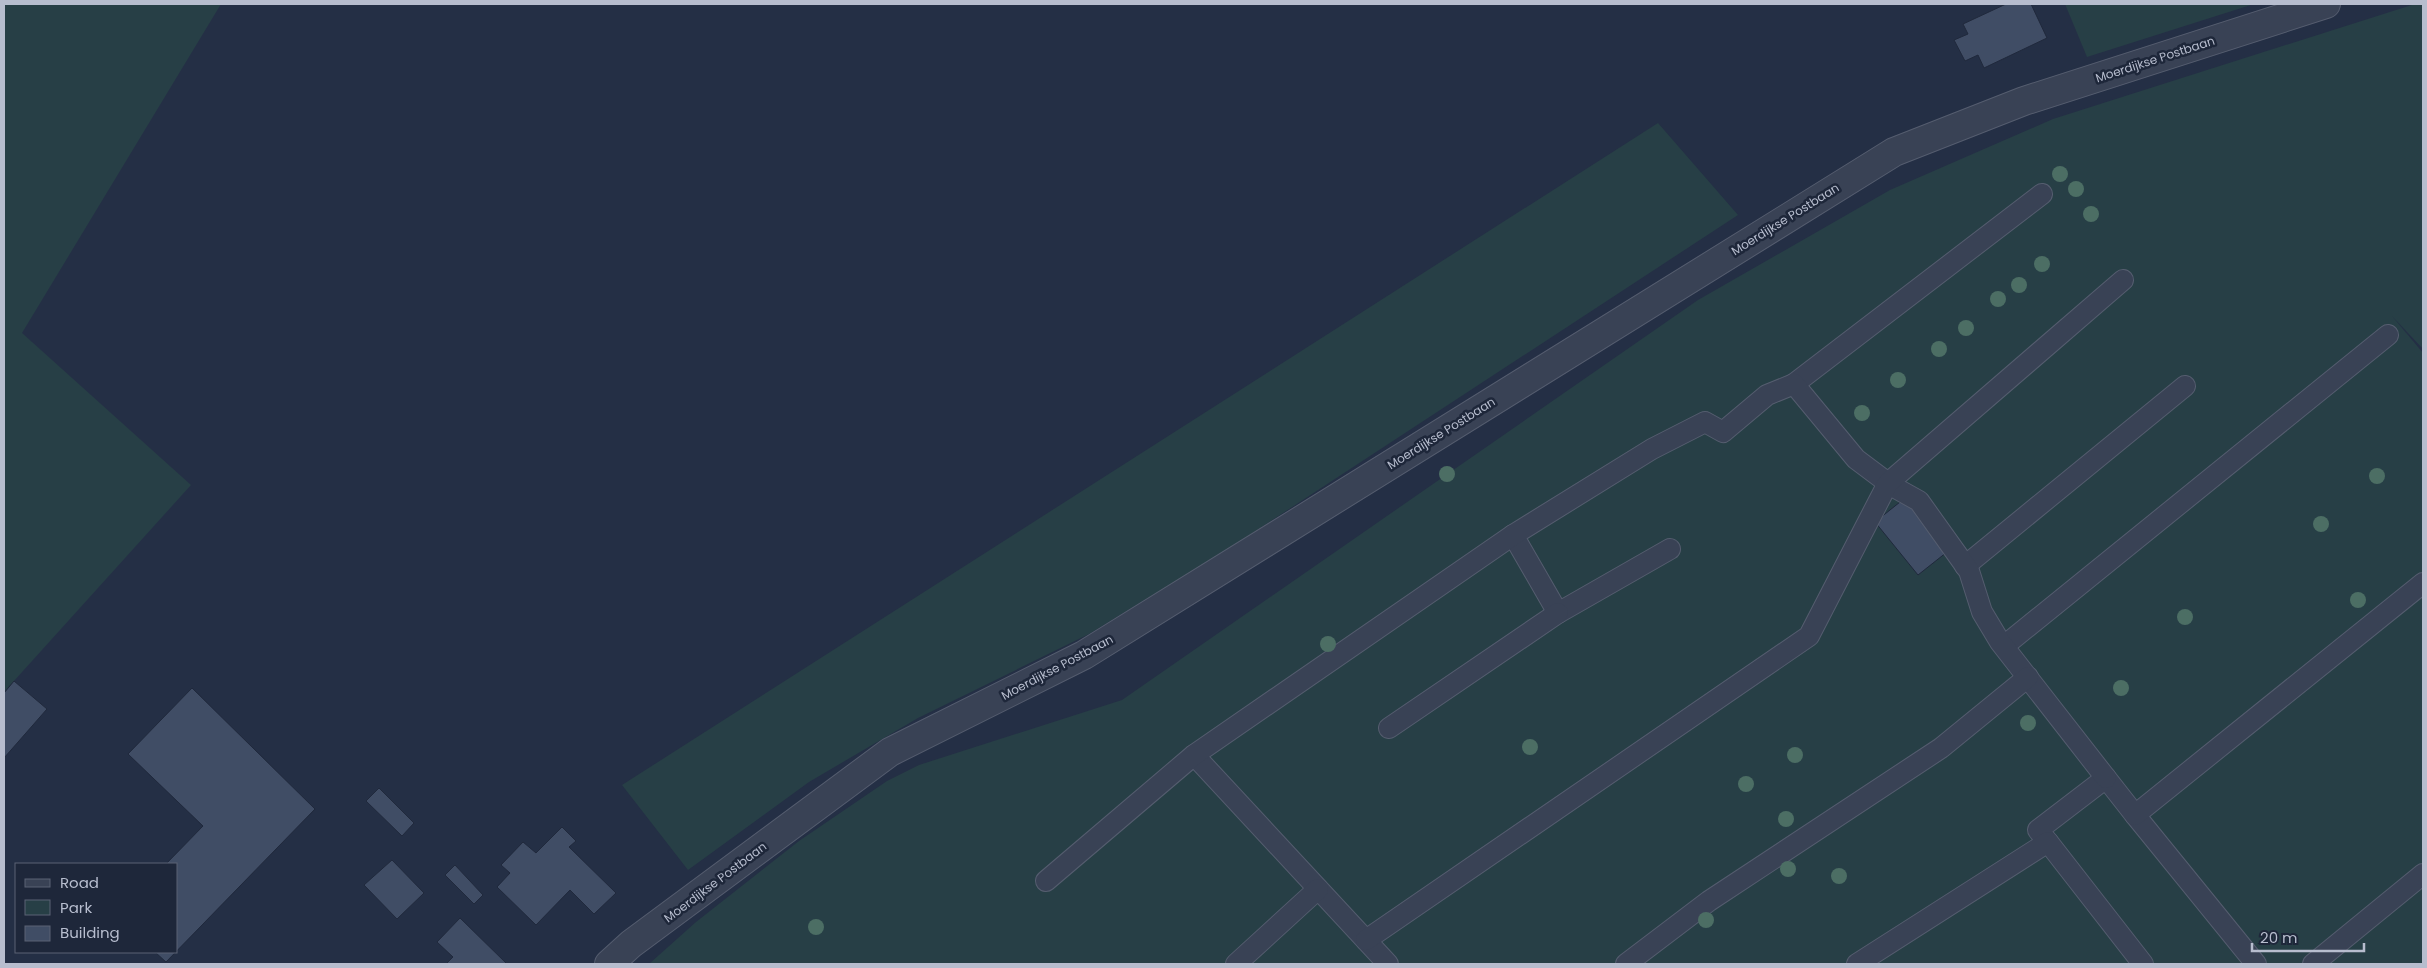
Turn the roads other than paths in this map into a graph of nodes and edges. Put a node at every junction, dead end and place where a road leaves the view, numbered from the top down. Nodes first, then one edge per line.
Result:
1 (2326, 4) edge
2 (2042, 194) dead end
3 (2123, 280) dead end
4 (2388, 335) dead end
5 (1794, 384) junction
6 (2185, 386) dead end
7 (1888, 483) junction
8 (1513, 535) junction
9 (1670, 548) dead end
10 (1965, 566) junction
11 (2423, 583) edge
12 (1558, 613) junction
13 (2004, 646) junction
14 (2028, 677) junction
15 (1389, 728) dead end
16 (1194, 755) junction
17 (2106, 778) junction
18 (2135, 815) junction
19 (2048, 842) junction
20 (2423, 874) edge
21 (1046, 881) dead end
22 (1318, 889) junction
23 (1366, 940) junction
24 (609, 964) edge
25 (1236, 964) edge
26 (1388, 964) edge
27 (1626, 964) edge
28 (1857, 964) edge
29 (2143, 964) edge
30 (2256, 964) edge
31 (2313, 964) edge

1 - 24 street, Moerdijkse Postbaan
2 - 5 lane
3 - 7 lane
4 - 13 lane
5 - 7 lane
5 - 8 lane
6 - 10 lane
7 - 10 lane
7 - 23 lane
8 - 12 lane
8 - 16 lane
9 - 12 lane
10 - 13 lane
11 - 18 lane
12 - 15 lane
13 - 14 lane
14 - 17 lane
14 - 27 lane
16 - 21 lane
16 - 22 lane
17 - 18 lane
17 - 19 lane
18 - 30 lane
19 - 28 lane
19 - 29 lane
20 - 31 lane
22 - 23 lane
22 - 25 lane
23 - 26 lane

